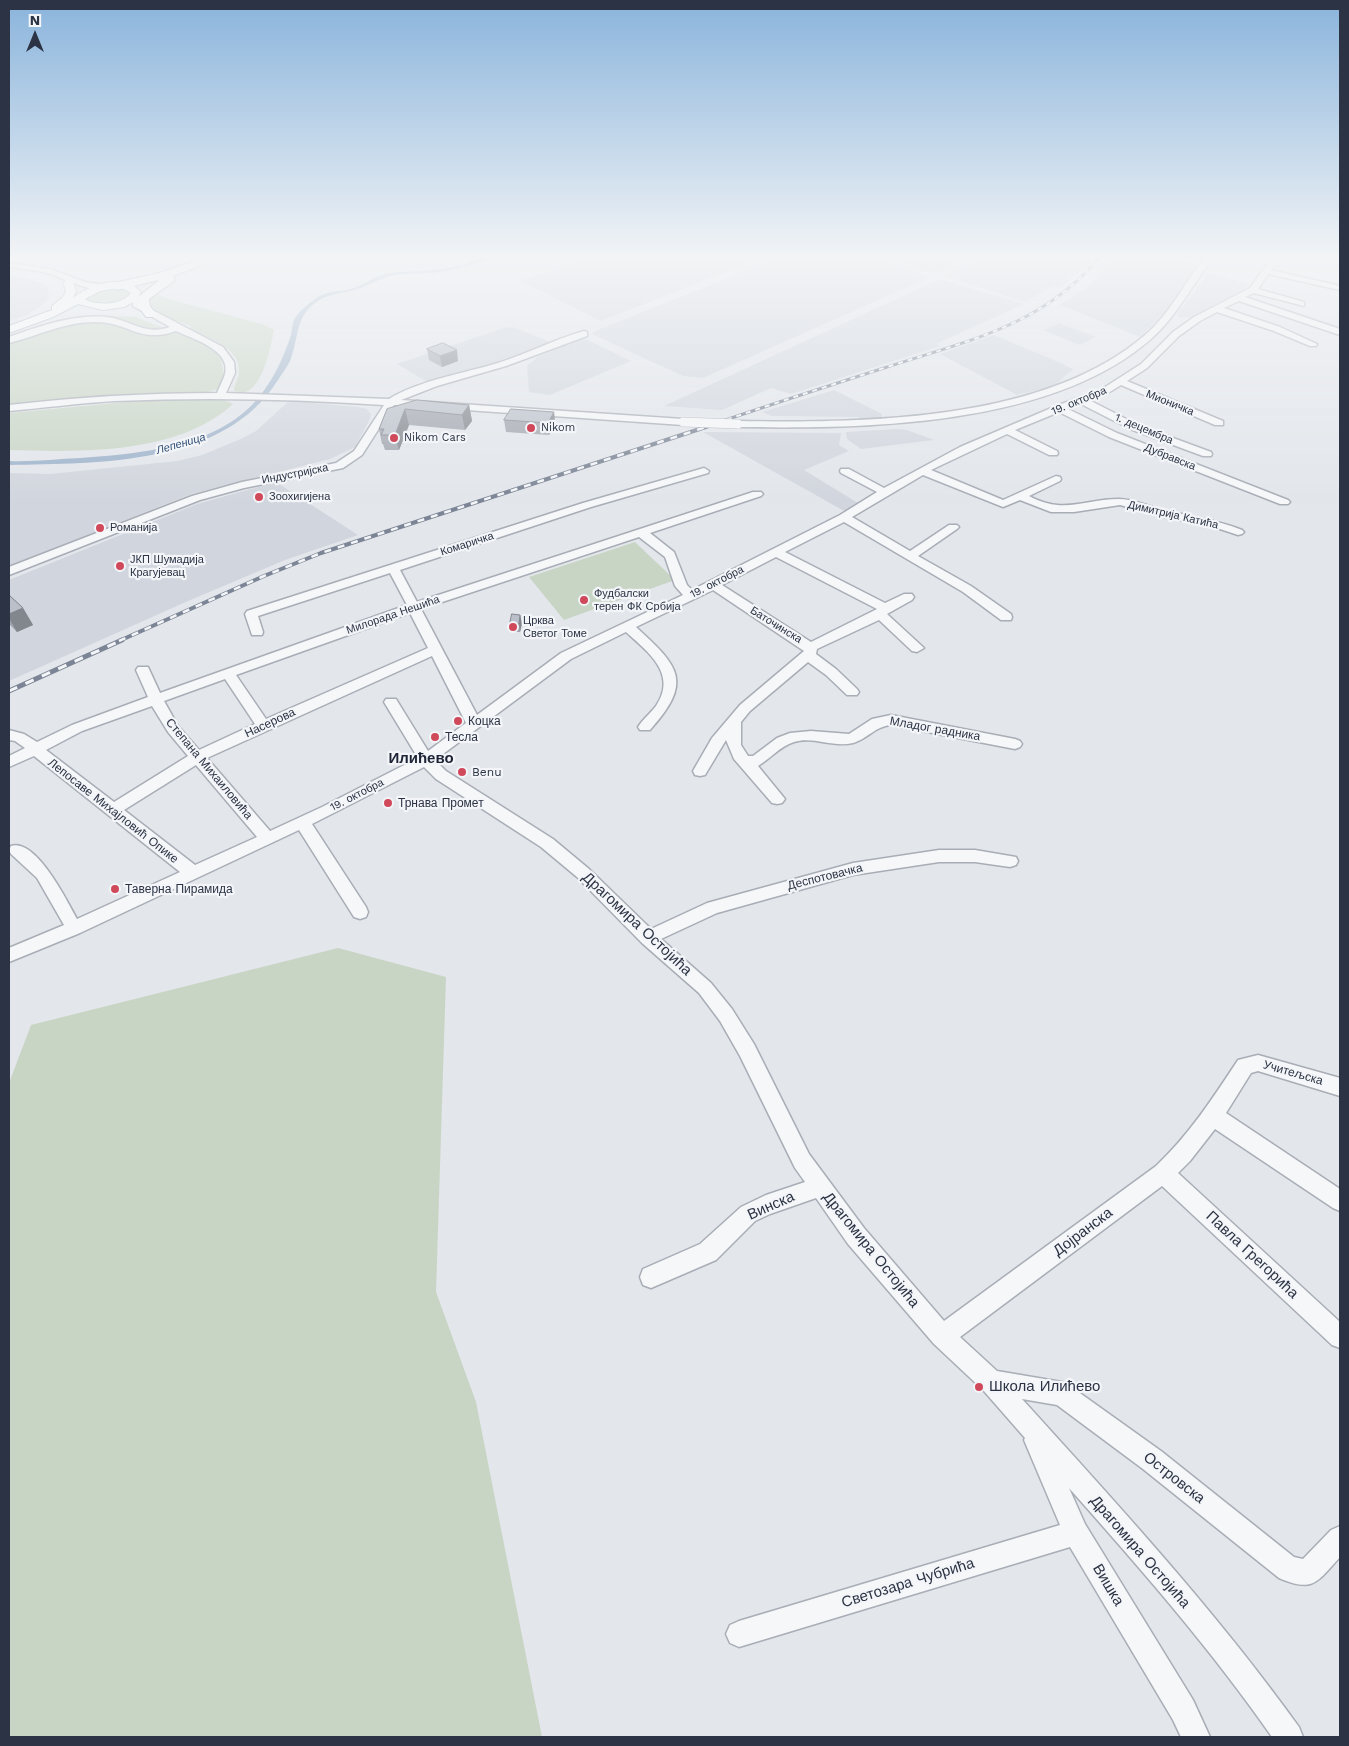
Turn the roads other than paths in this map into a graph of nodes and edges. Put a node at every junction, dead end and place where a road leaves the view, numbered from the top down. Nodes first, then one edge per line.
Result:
1 (201, 339) edge
2 (569, 339) edge
3 (1145, 339) edge
4 (1171, 339) edge
5 (1302, 339) edge
6 (1313, 344) dead end
7 (455, 378) junction
8 (1121, 382) junction
9 (419, 389) junction
10 (1050, 391) junction
11 (221, 394) junction
12 (319, 397) junction
13 (346, 398) junction
14 (1023, 398) junction
15 (1083, 401) junction
16 (391, 402) junction
17 (414, 403) junction
18 (461, 406) junction
19 (9, 408) edge
20 (1042, 409) junction
21 (1057, 409) junction
22 (378, 420) junction
23 (1219, 423) dead end
24 (1006, 430) junction
25 (1054, 453) dead end
26 (1207, 454) dead end
27 (704, 471) dead end
28 (845, 471) dead end
29 (923, 471) junction
30 (1056, 478) dead end
31 (884, 492) junction
32 (757, 494) dead end
33 (1021, 496) junction
34 (1284, 502) dead end
35 (844, 517) junction
36 (953, 527) dead end
37 (641, 532) junction
38 (1238, 532) dead end
39 (776, 552) junction
40 (910, 556) junction
41 (394, 569) junction
42 (9, 571) edge
43 (712, 584) junction
44 (691, 596) junction
45 (908, 597) dead end
46 (414, 607) junction
47 (882, 611) junction
48 (1006, 618) dead end
49 (627, 626) junction
50 (257, 632) dead end
51 (917, 648) dead end
52 (434, 650) junction
53 (809, 651) junction
54 (143, 670) dead end
55 (228, 674) junction
56 (852, 692) dead end
57 (156, 700) junction
58 (391, 702) dead end
59 (734, 722) junction
60 (474, 724) junction
61 (263, 726) junction
62 (645, 727) dead end
63 (9, 735) edge
64 (1015, 744) dead end
65 (34, 750) junction
66 (198, 757) junction
67 (426, 760) junction
68 (9, 762) edge
69 (748, 764) junction
70 (700, 771) dead end
71 (777, 799) dead end
72 (114, 810) junction
73 (302, 822) junction
74 (267, 838) junction
75 (17, 850) dead end
76 (1010, 861) dead end
77 (192, 872) junction
78 (360, 912) dead end
79 (74, 928) junction
80 (648, 938) junction
81 (9, 955) edge
82 (1245, 1066) joint
83 (1340, 1087) edge
84 (1214, 1116) junction
85 (1163, 1173) junction
86 (820, 1187) junction
87 (1340, 1200) edge
88 (651, 1277) dead end
89 (942, 1336) junction
90 (1340, 1337) edge
91 (990, 1382) junction
92 (1031, 1428) junction
93 (1076, 1533) junction
94 (1340, 1539) edge
95 (739, 1634) dead end
96 (1196, 1737) edge
97 (1289, 1737) edge

1 - 11 street
2 - 7 street, Индустријска
3 - 10 street
4 - 8 street, 19. октобра
5 - 6 street
7 - 9 street, Индустријска
7 - 18 street
8 - 15 street, 19. октобра
8 - 23 street, Мионичка
9 - 12 street
9 - 16 street, Индустријска
10 - 14 street
10 - 20 street
11 - 12 street
11 - 19 street
12 - 13 street
13 - 16 street
13 - 22 street
14 - 18 street, bridge
14 - 20 street
15 - 21 street, 19. октобра
15 - 26 street, 1. децембра
16 - 17 street
16 - 22 street, Индустријска
17 - 18 street
17 - 22 street
20 - 21 street, 19. октобра
20 - 24 street, 19. октобра
21 - 34 street, Дубравска
22 - 42 street, Индустријска
24 - 25 street
24 - 29 street, 19. октобра
27 - 41 street, Комаричка
28 - 31 street
29 - 31 street, 19. октобра
29 - 33 street
30 - 33 street
31 - 35 street, 19. октобра
32 - 37 street, Милорада Нешића
33 - 38 street, Димитрија Катића
35 - 39 street, 19. октобра
35 - 40 street
36 - 40 street
37 - 44 street
37 - 46 street, Милорада Нешића
39 - 43 street, 19. октобра
39 - 47 street
40 - 48 street
41 - 46 street
41 - 50 street, Комаричка
43 - 44 street, 19. октобра
43 - 53 street, Баточинска
44 - 49 street, 19. октобра
45 - 47 street
46 - 52 street
46 - 55 street, Милорада Нешића
47 - 51 street
47 - 53 street
49 - 60 street, 19. октобра
49 - 62 street
52 - 60 street
52 - 61 street, Насерова
53 - 56 street, Баточинска
53 - 59 street
54 - 57 street, Степана Михаиловића
55 - 57 street, Милорада Нешића
55 - 61 street
57 - 65 street, Милорада Нешића
57 - 66 street, Степана Михаиловића
58 - 67 street
59 - 69 street
59 - 70 street
60 - 67 street, 19. октобра
61 - 66 street, Насерова
63 - 65 street, Лепосаве Михајловић Опике
64 - 69 street, Младог радника
65 - 68 street, Милорада Нешића
65 - 72 street, Лепосаве Михајловић Опике
66 - 72 street, Насерова
66 - 74 street, Степана Михаиловића
67 - 73 street, 19. октобра
67 - 80 street, Драгомира Остојића
69 - 71 street
72 - 77 street, Лепосаве Михајловић Опике
73 - 74 street, 19. октобра
73 - 78 street
74 - 77 street, 19. октобра
75 - 79 street
76 - 80 street, Деспотовачка
77 - 79 street, 19. октобра
79 - 81 street, 19. октобра
80 - 86 street, Драгомира Остојића
82 - 83 street, Учитељска
82 - 84 street, Дојранска
84 - 85 street, Дојранска
84 - 87 street
85 - 89 street, Дојранска
85 - 90 street, Павла Грегорића
86 - 88 street, Винска
86 - 89 street, Драгомира Остојића
89 - 91 street, Драгомира Остојића
91 - 92 street, Драгомира Остојића
91 - 94 street, Островска
92 - 93 street, Вишка
92 - 97 street, Драгомира Остојића
93 - 95 street, Светозара Чубрића
93 - 96 street, Вишка

